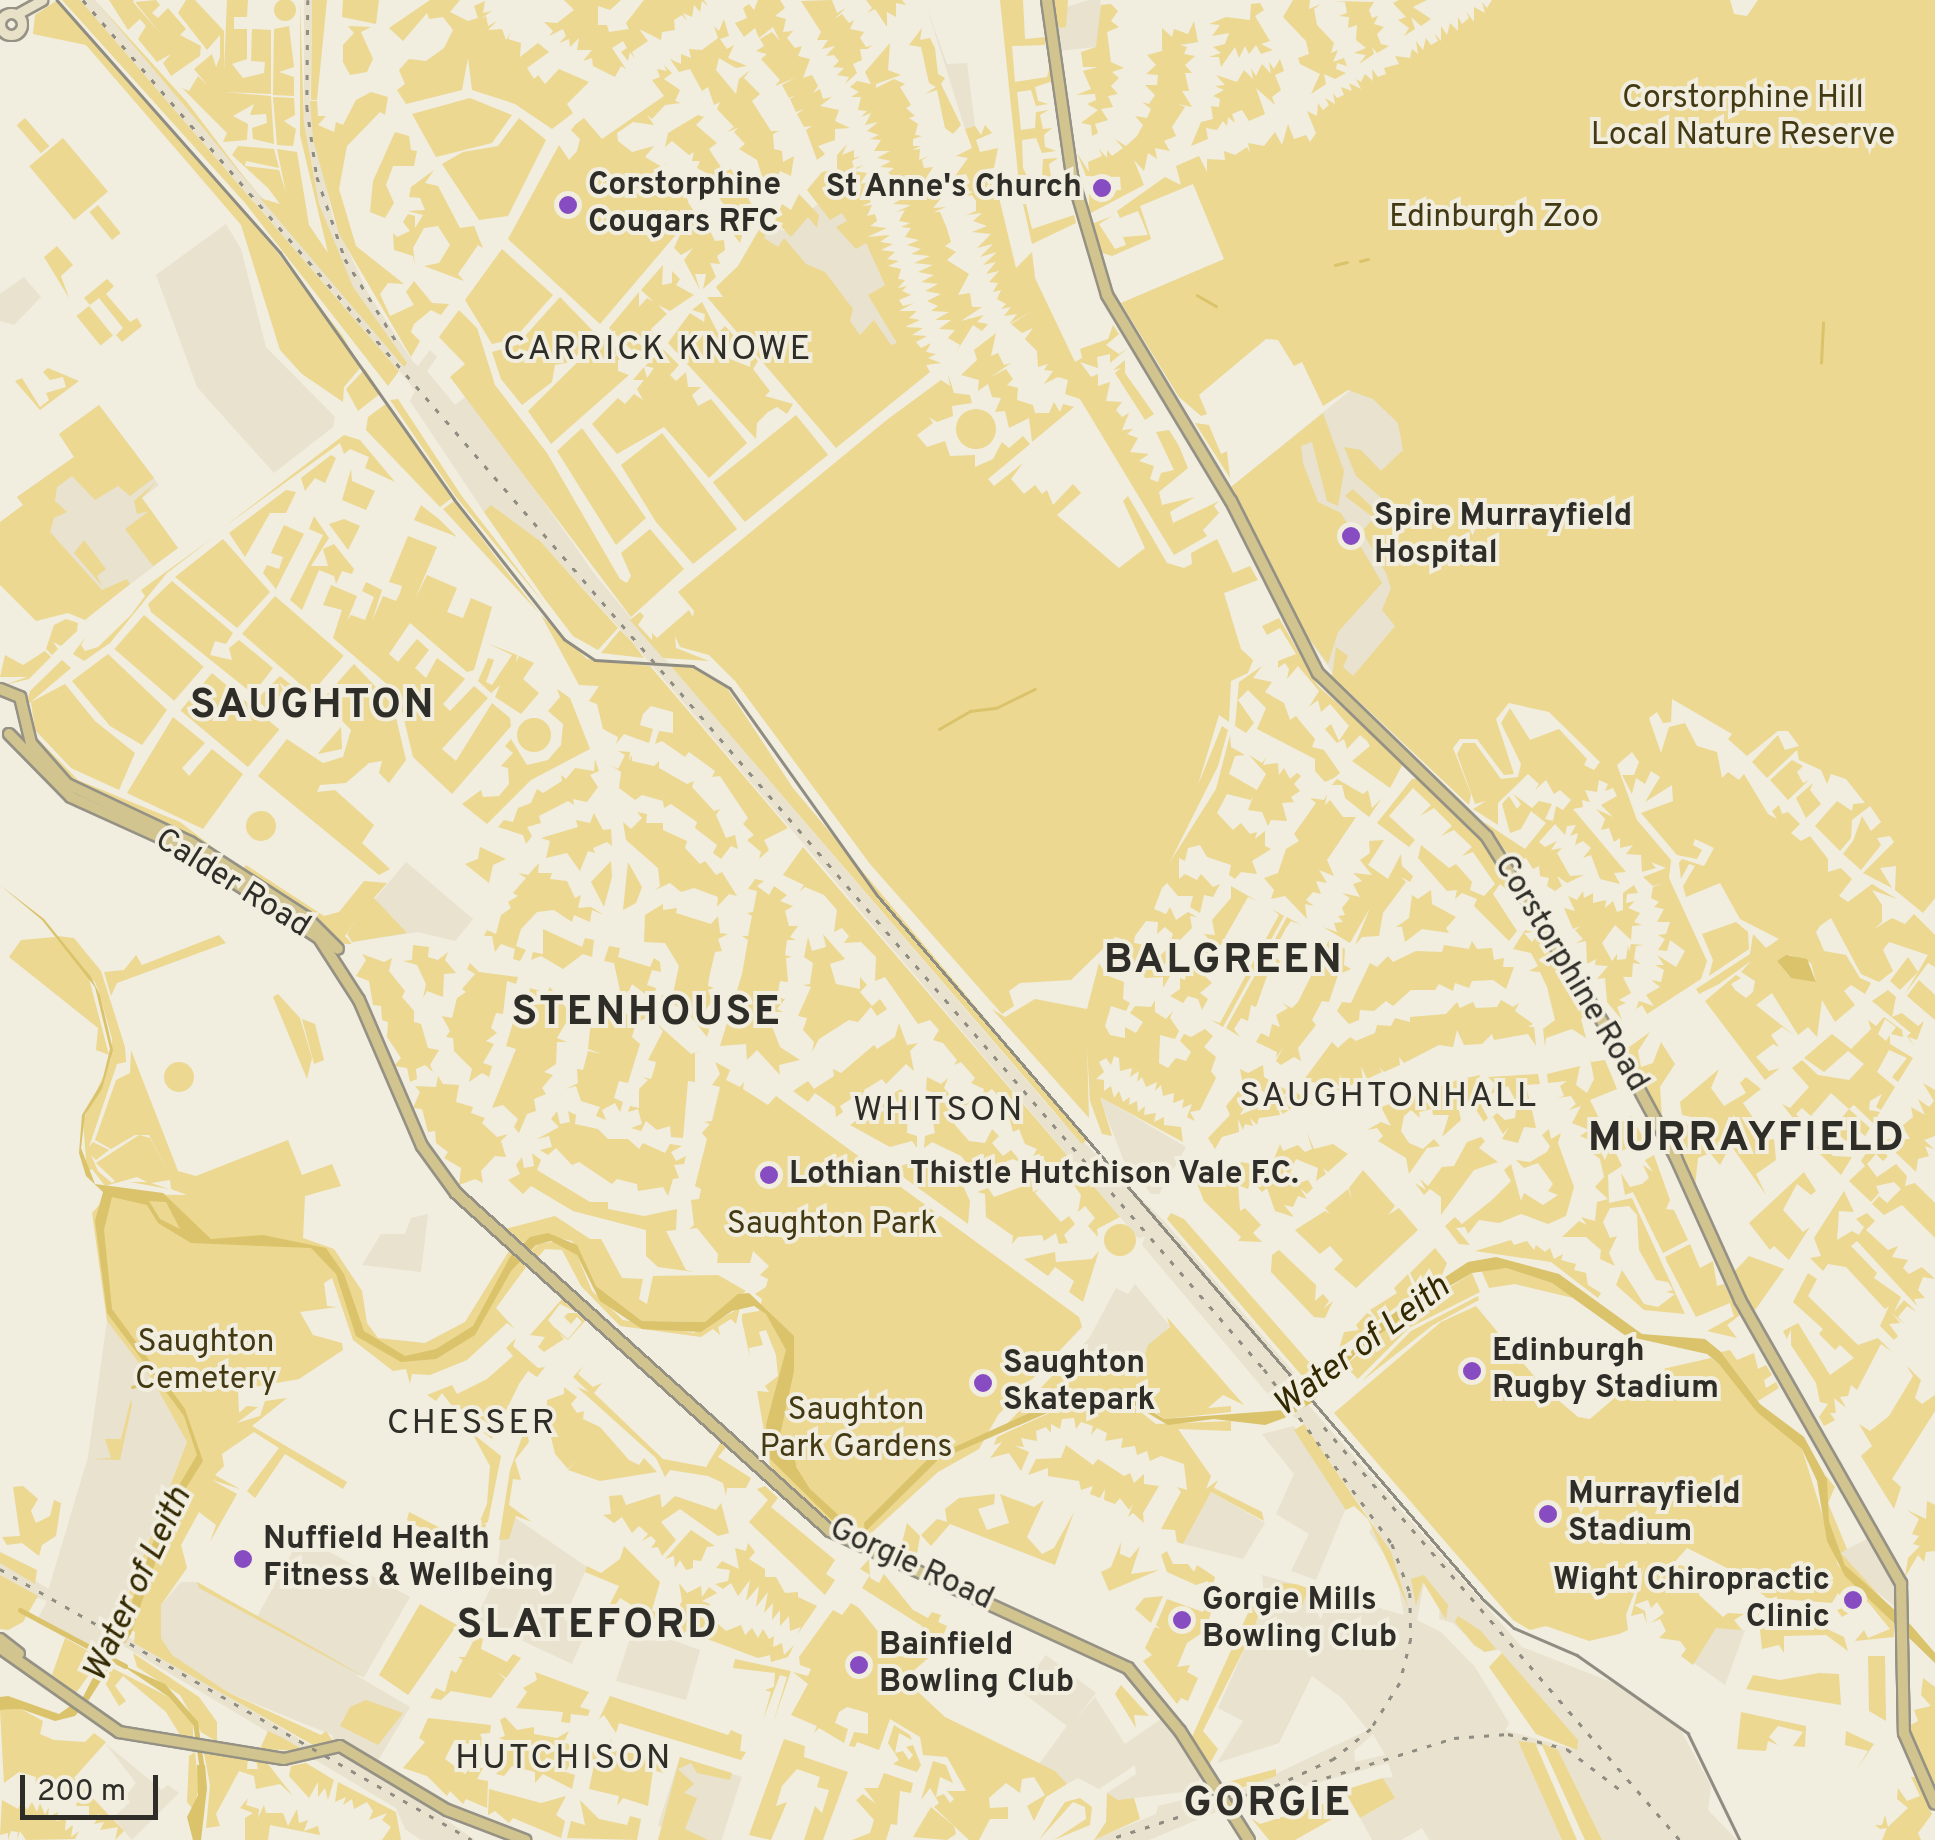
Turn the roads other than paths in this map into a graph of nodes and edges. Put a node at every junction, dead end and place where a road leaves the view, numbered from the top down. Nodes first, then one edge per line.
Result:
1 (1046, 0) edge
2 (39, 2) edge
3 (19, 16) junction
4 (2, 32) edge
5 (0, 690) edge
6 (25, 718) junction
7 (4, 734) edge
8 (359, 1000) junction
9 (0, 1639) edge
10 (0, 1648) edge
11 (70, 1697) junction
12 (1935, 1804) edge
13 (525, 1840) edge
14 (1249, 1840) edge

1 - 12 main road, Corstorphine Road
2 - 3 main road
3 - 4 main road
3 - 4 main road
5 - 6 main road, Calder Road
6 - 7 main road
6 - 8 main road, Calder Road
7 - 8 main road, Calder Road
8 - 14 main road, Gorgie Road
9 - 11 main road
10 - 11 main road
11 - 13 main road

